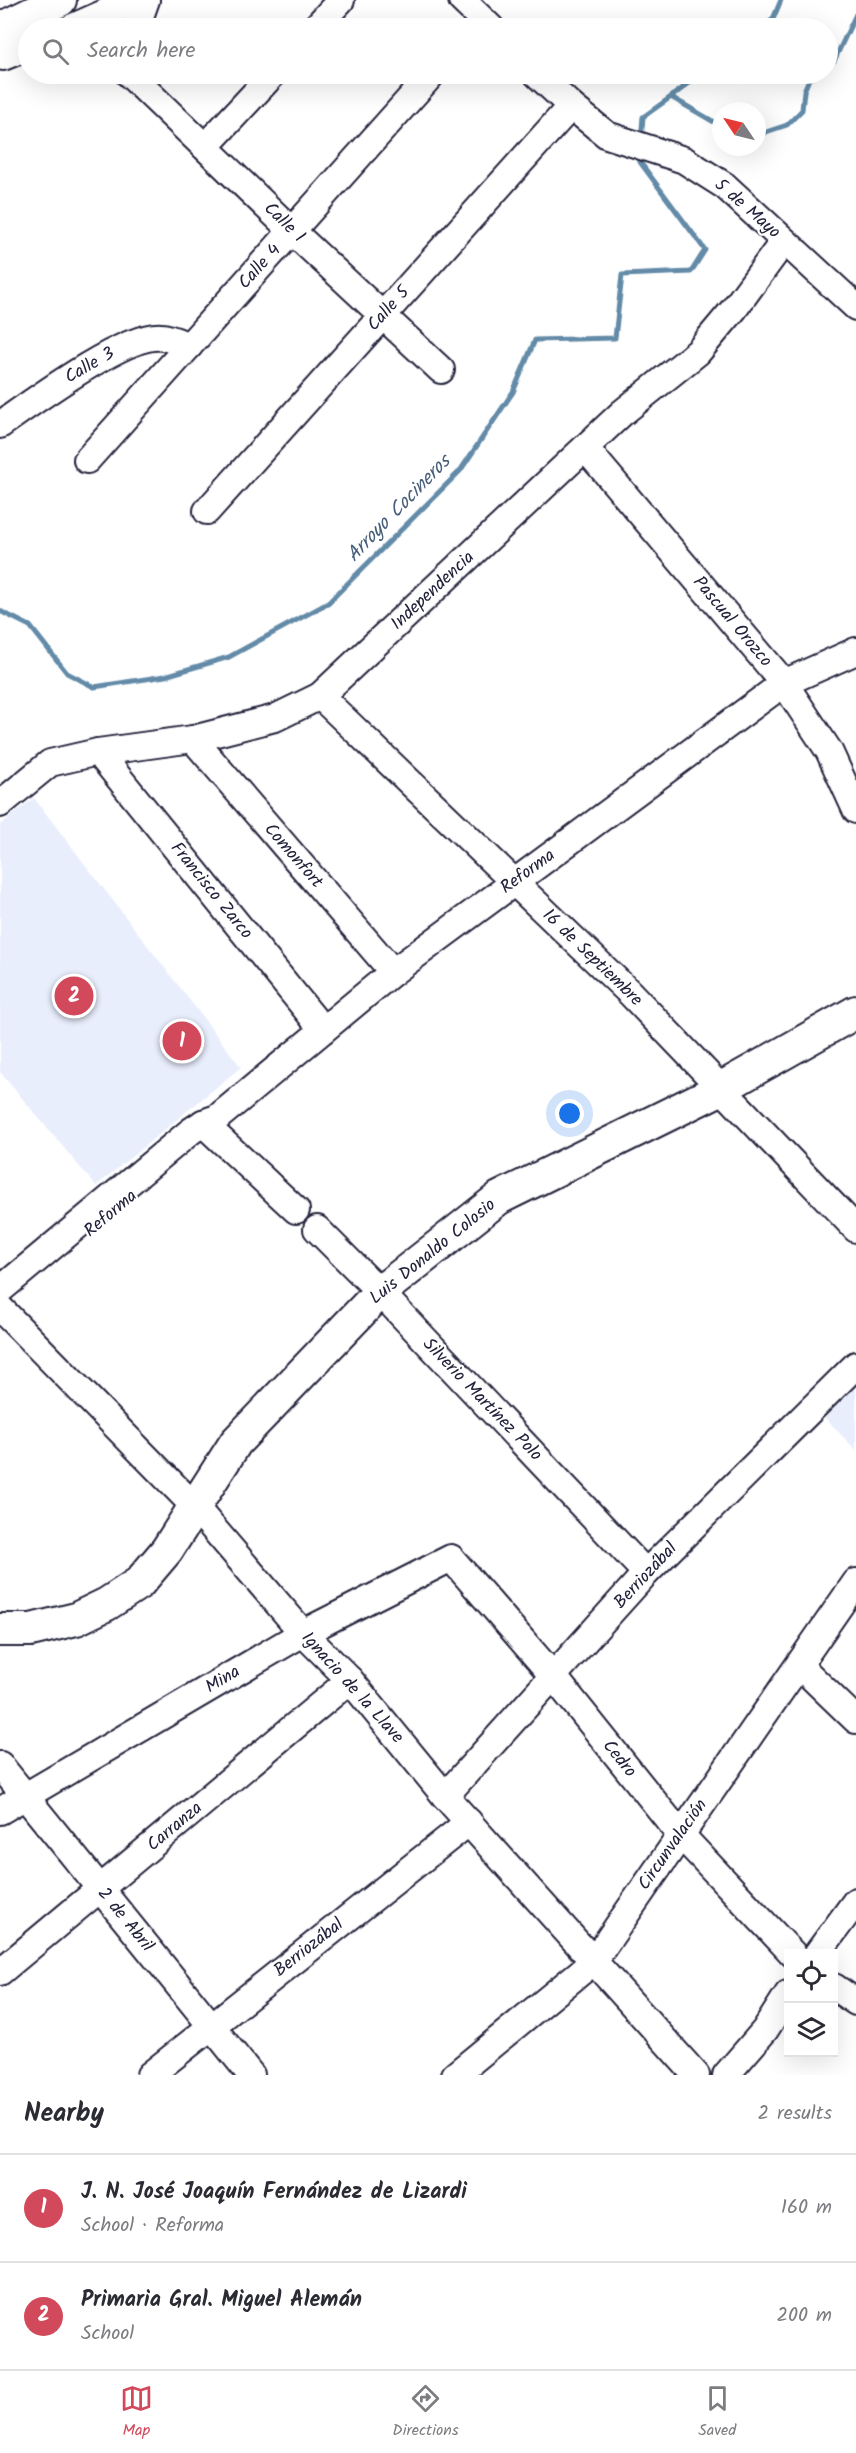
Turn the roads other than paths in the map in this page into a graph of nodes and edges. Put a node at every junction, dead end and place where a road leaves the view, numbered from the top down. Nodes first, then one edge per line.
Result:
1 (60, 0) edge
2 (144, 0) edge
3 (341, 0) edge
4 (462, 0) edge
5 (23, 18) edge
6 (95, 18) edge
7 (139, 18) edge
8 (324, 18) edge
9 (476, 18) edge
10 (18, 20) edge
11 (0, 29) edge
12 (18, 51) edge
13 (0, 56) edge
14 (139, 84) edge
15 (264, 84) edge
16 (423, 84) edge
17 (548, 84) edge
18 (571, 106) junction
19 (205, 147) junction
20 (292, 231) junction
21 (784, 241) junction
22 (856, 307) edge
23 (382, 316) junction
24 (189, 345) junction
25 (441, 370) dead end
26 (0, 425) edge
27 (586, 449) junction
28 (87, 460) dead end
29 (207, 511) dead end
30 (856, 651) edge
31 (784, 683) junction
32 (320, 696) junction
33 (193, 740) junction
34 (98, 752) junction
35 (0, 804) edge
36 (856, 810) edge
37 (513, 884) junction
38 (393, 972) junction
39 (856, 1012) edge
40 (323, 1030) junction
41 (720, 1089) junction
42 (210, 1124) junction
43 (296, 1210) dead end
44 (317, 1229) dead end
45 (856, 1229) edge
46 (0, 1290) edge
47 (380, 1292) junction
48 (0, 1308) edge
49 (856, 1365) edge
50 (195, 1507) junction
51 (451, 1558) joint
52 (646, 1573) junction
53 (856, 1582) edge
54 (0, 1630) edge
55 (303, 1633) junction
56 (799, 1665) junction
57 (554, 1677) junction
58 (350, 1680) junction
59 (856, 1720) edge
60 (0, 1765) edge
61 (445, 1796) junction
62 (26, 1797) junction
63 (0, 1811) edge
64 (468, 1822) junction
65 (680, 1834) junction
66 (100, 1890) junction
67 (856, 1902) edge
68 (789, 1949) edge
69 (820, 1949) edge
70 (593, 1962) junction
71 (0, 1972) edge
72 (838, 1990) edge
73 (784, 2002) edge
74 (856, 2002) edge
75 (211, 2026) junction
76 (150, 2075) edge
77 (250, 2075) edge
78 (455, 2075) edge
79 (696, 2075) edge
80 (726, 2075) edge

1 - 5 main road
2 - 6 street
2 - 7 street
3 - 8 street
4 - 9 street
10 - 11 main road
12 - 13 street
14 - 19 street, Calle 1
15 - 19 street
16 - 20 street, Calle 4
17 - 18 street, 5 de Mayo
18 - 21 street, 5 de Mayo
18 - 23 street, Calle 5
19 - 20 street, Calle 1
20 - 23 street, Calle 1
20 - 24 street, Calle 4
21 - 22 street, 5 de Mayo
21 - 27 street, Independencia
23 - 25 street, Calle 1
23 - 29 street, Calle 5
24 - 26 street, Calle 3
24 - 28 street, Calle 4
27 - 31 street, Pascual Orozco
27 - 32 street, Independencia
30 - 31 street, Reforma
31 - 36 street, Pascual Orozco
31 - 37 street, Reforma
32 - 33 street, Independencia
32 - 37 street, 16 de Septiembre
33 - 34 street, Independencia
33 - 38 street, Comonfort
34 - 35 street, Independencia
34 - 40 street, Francisco Zarco
37 - 38 street, Reforma
37 - 41 street, 16 de Septiembre
38 - 40 street, Reforma
39 - 41 main road, Luis Donaldo Colosio
40 - 42 street, Reforma
41 - 45 street, 16 de Septiembre
41 - 47 main road, Luis Donaldo Colosio
42 - 43 street
42 - 46 street, Reforma
42 - 48 street, Reforma
44 - 47 street, Silverio Martínez Polo
47 - 50 main road, Luis Donaldo Colosio
47 - 52 street, Silverio Martínez Polo
48 - 50 street, Ignacio de la Llave
49 - 52 street, Berriozábal
50 - 54 main road, Luis Donaldo Colosio
50 - 55 street, Ignacio de la Llave
51 - 55 street, Mina
51 - 57 street, Cedro
52 - 57 street, Berriozábal
53 - 56 street, Circunvalación
55 - 58 street, Ignacio de la Llave
55 - 62 street, Mina
56 - 59 street
56 - 65 street, Circunvalación
57 - 61 street, Berriozábal
57 - 65 street, Cedro
58 - 61 street, Ignacio de la Llave
58 - 66 street, Carranza
60 - 62 street, 2 de Abril
61 - 64 street, Ignacio de la Llave
62 - 63 street, Mina
62 - 66 street, 2 de Abril
64 - 70 street, Ignacio de la Llave
64 - 75 street, Berriozábal
65 - 68 street, Cedro
65 - 70 street, Circunvalación
66 - 71 street, Carranza
66 - 75 street, 2 de Abril
67 - 69 street
70 - 78 street, Circunvalación
70 - 79 street, Ignacio de la Llave
72 - 74 street
73 - 80 street
75 - 76 street, Berriozábal
75 - 77 street, 2 de Abril

